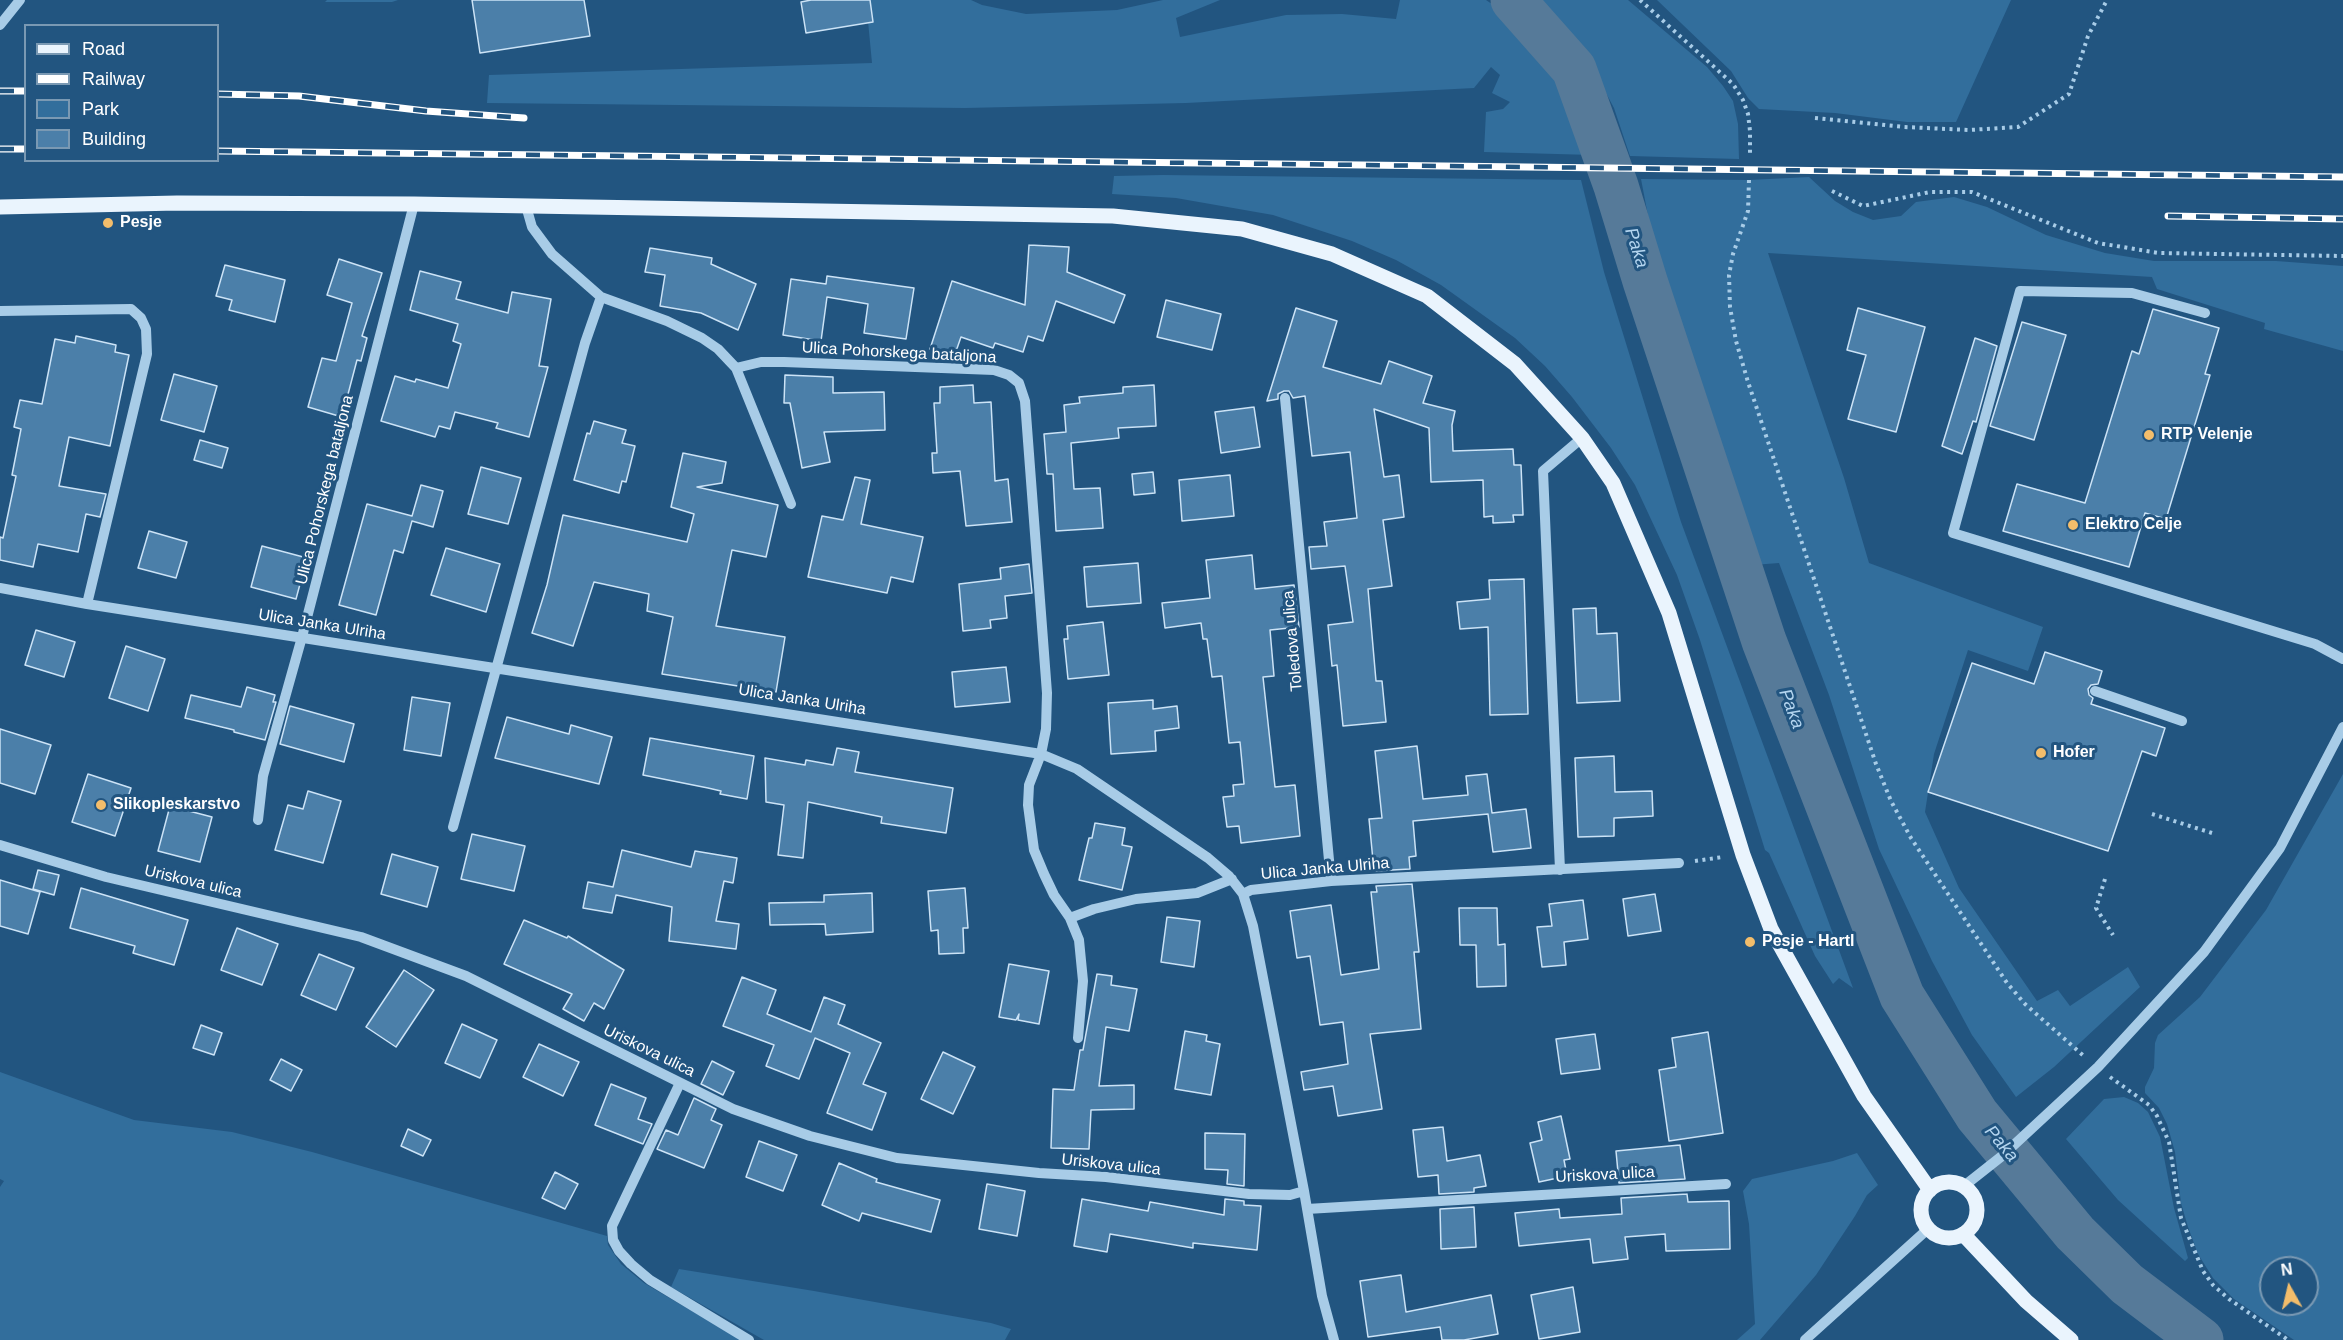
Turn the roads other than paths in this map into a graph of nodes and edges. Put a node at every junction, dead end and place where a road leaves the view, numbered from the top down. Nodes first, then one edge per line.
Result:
1 (20, 0) edge
2 (0, 25) edge
3 (414, 204) junction
4 (525, 206) junction
5 (0, 207) edge
6 (601, 297) junction
7 (0, 311) edge
8 (2205, 313) dead end
9 (736, 368) junction
10 (1285, 398) dead end
11 (1582, 438) junction
12 (791, 504) dead end
13 (0, 588) edge
14 (87, 604) junction
15 (302, 637) junction
16 (2343, 659) edge
17 (498, 668) junction
18 (2095, 691) dead end
19 (2182, 721) dead end
20 (2343, 727) edge
21 (1041, 754) junction
22 (258, 820) dead end
23 (453, 827) dead end
24 (0, 845) edge
25 (1679, 863) road end
26 (1560, 870) junction
27 (1232, 879) junction
28 (1331, 881) junction
29 (1243, 894) junction
30 (1070, 918) junction
31 (1078, 1038) dead end
32 (680, 1083) junction
33 (1726, 1184) dead end
34 (1964, 1186) junction
35 (1930, 1190) junction
36 (1304, 1191) junction
37 (1307, 1209) junction
38 (1929, 1228) junction
39 (1963, 1234) junction
40 (749, 1340) edge
41 (1334, 1340) edge
42 (1805, 1340) edge
43 (2071, 1340) edge

1 - 2 street
3 - 4 main road
3 - 5 main road
3 - 15 street, Ulica Pohorskega bataljona
4 - 6 street
4 - 11 main road
6 - 9 street
6 - 17 street
7 - 14 street
8 - 16 street
9 - 12 street
9 - 21 street, Ulica Pohorskega bataljona
10 - 28 street, Toledova ulica
11 - 26 street
11 - 35 main road
13 - 14 street, Ulica Janka Ulriha
14 - 15 street, Ulica Janka Ulriha
15 - 17 street, Ulica Janka Ulriha
15 - 22 street, Ulica Pohorskega bataljona
17 - 21 street, Ulica Janka Ulriha
17 - 23 street
18 - 19 street
20 - 34 street
21 - 27 street, Ulica Janka Ulriha
21 - 30 street
24 - 32 street, Uriskova ulica
25 - 26 street, Ulica Janka Ulriha
26 - 28 street, Ulica Janka Ulriha
27 - 29 street, Ulica Janka Ulriha
27 - 30 street
28 - 29 street, Ulica Janka Ulriha
29 - 36 street
30 - 31 street
32 - 36 street, Uriskova ulica
32 - 40 street
33 - 37 street, Uriskova ulica
34 - 35 main road
34 - 39 main road
35 - 38 main road
36 - 37 street
37 - 41 street
38 - 39 main road
38 - 42 street
39 - 43 main road

